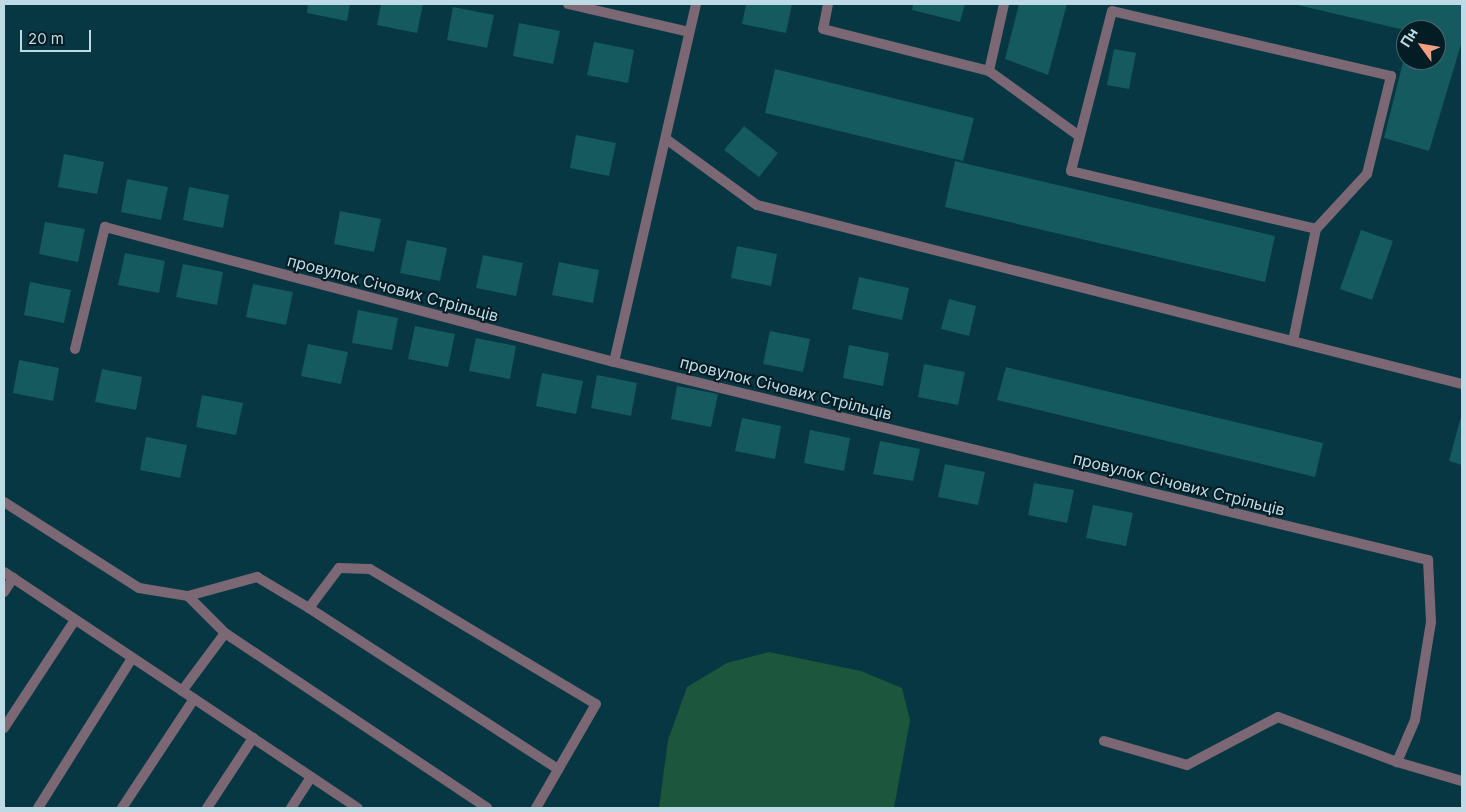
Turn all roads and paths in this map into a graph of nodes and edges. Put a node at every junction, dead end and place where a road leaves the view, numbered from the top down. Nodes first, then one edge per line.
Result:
1 (568, 4) edge
2 (696, 4) edge
3 (828, 4) edge
4 (1004, 4) edge
5 (690, 32) junction
6 (989, 71) junction
7 (1079, 136) junction
8 (666, 139) junction
9 (1316, 229) junction
10 (1292, 341) junction
11 (75, 349) dead end
12 (614, 362) junction
13 (1462, 384) edge
14 (4, 502) edge
15 (8, 575) edge
16 (4, 592) edge
17 (188, 596) junction
18 (309, 608) junction
19 (75, 620) junction
20 (225, 633) junction
21 (132, 658) junction
22 (182, 691) junction
23 (194, 699) junction
24 (4, 728) edge
25 (252, 738) junction
26 (1104, 741) dead end
27 (1397, 762) junction
28 (558, 769) junction
29 (311, 777) junction
30 (1462, 781) edge
31 (38, 808) edge
32 (122, 808) edge
33 (207, 808) edge
34 (291, 808) edge
35 (358, 808) edge
36 (487, 808) edge
37 (536, 808) edge

1 - 5 street
2 - 5 street
3 - 6 street
4 - 6 street
5 - 8 street
6 - 7 street
7 - 9 street
7 - 9 street
8 - 10 street
8 - 12 street
9 - 10 street
10 - 13 street
11 - 12 street, провулок Січових Стрільців
12 - 27 street, провулок Січових Стрільців
14 - 17 street
15 - 16 street
15 - 19 street
17 - 18 street
17 - 20 street
18 - 28 street
18 - 28 street
19 - 21 street
19 - 24 street
20 - 22 street
20 - 36 street
21 - 22 street
21 - 31 street
22 - 23 street
23 - 25 street
23 - 32 street
25 - 29 street
25 - 33 street
26 - 27 street
27 - 30 street
28 - 37 street
29 - 34 street
29 - 35 street

